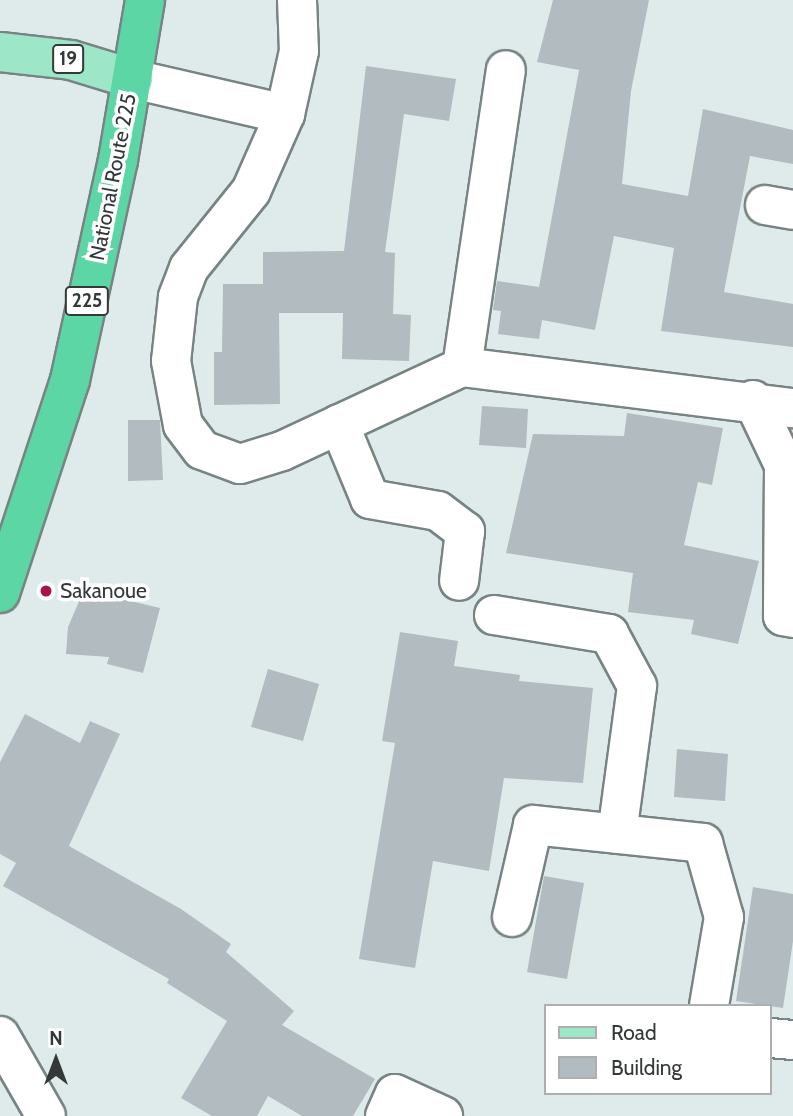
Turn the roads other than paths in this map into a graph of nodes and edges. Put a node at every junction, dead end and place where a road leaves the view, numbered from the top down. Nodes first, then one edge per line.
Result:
1 (145, 0) edge
2 (297, 0) edge
3 (0, 52) edge
4 (506, 71) dead end
5 (133, 79) junction
6 (285, 114) junction
7 (462, 367) junction
8 (752, 400) junction
9 (793, 408) edge
10 (339, 424) junction
11 (459, 581) dead end
12 (0, 593) edge
13 (494, 615) dead end
14 (793, 618) edge
15 (617, 834) junction
16 (512, 918) dead end
17 (709, 1004) edge
18 (0, 1036) edge
19 (772, 1038) edge
20 (793, 1040) edge
21 (46, 1116) edge
22 (385, 1116) edge
23 (443, 1116) edge

1 - 5 highway, National Route 225 / 225
2 - 6 street
3 - 5 main road, 19
4 - 7 street
5 - 6 street
5 - 12 highway, National Route 225 / 225
6 - 10 street
7 - 8 street
7 - 10 street
8 - 9 street
8 - 14 street
10 - 11 street
13 - 15 street
15 - 16 street
15 - 17 street
18 - 21 street
19 - 20 street
22 - 23 street

